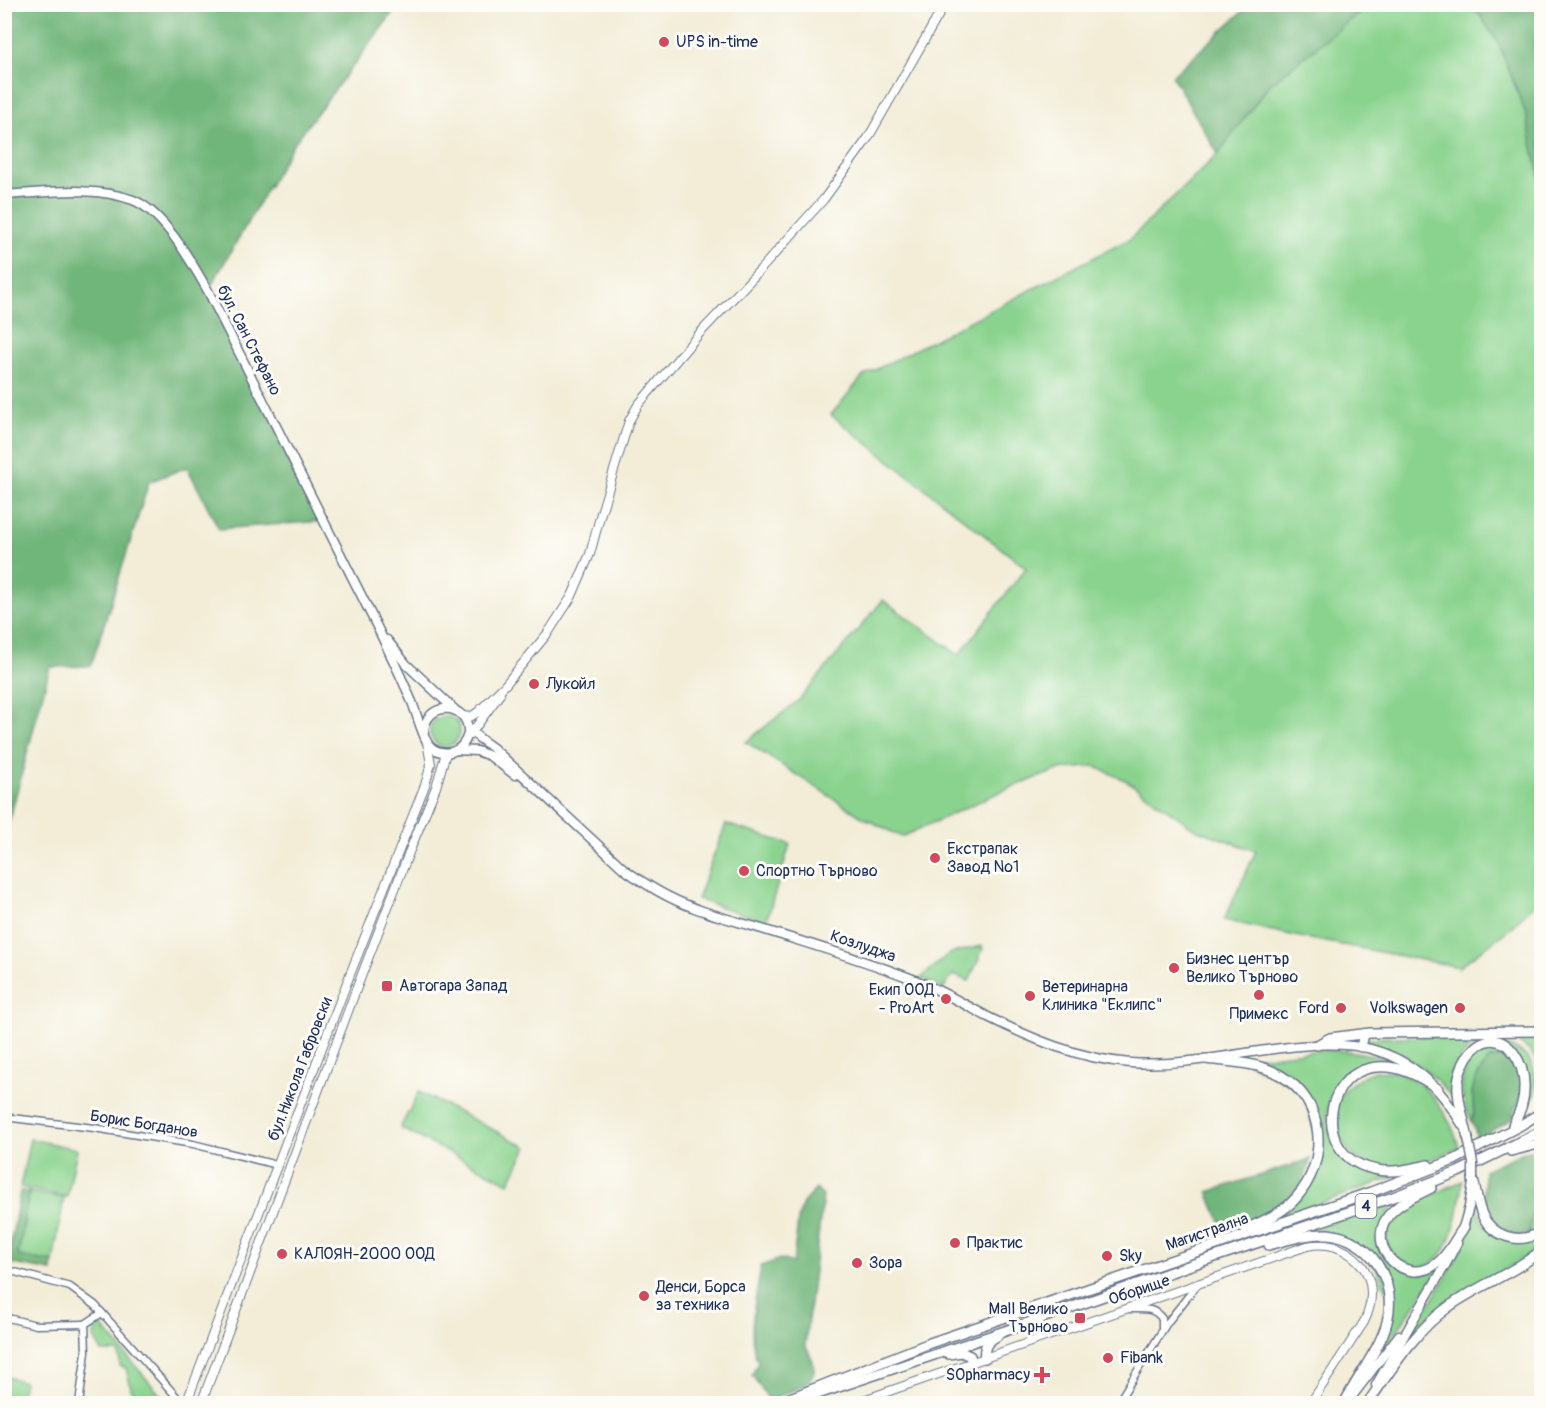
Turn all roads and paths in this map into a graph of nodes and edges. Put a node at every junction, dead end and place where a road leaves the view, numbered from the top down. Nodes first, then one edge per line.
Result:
1 (945, 4) edge
2 (4, 195) edge
3 (377, 625) junction
4 (506, 685) junction
5 (458, 713) junction
6 (470, 730) junction
7 (424, 732) junction
8 (427, 742) junction
9 (456, 750) junction
10 (446, 753) junction
11 (540, 793) junction
12 (1542, 1031) edge
13 (1364, 1034) junction
14 (1317, 1045) junction
15 (1361, 1047) junction
16 (1523, 1049) dead end
17 (1205, 1059) junction
18 (1438, 1089) junction
19 (1532, 1104) dead end
20 (1542, 1112) edge
21 (4, 1117) edge
22 (1542, 1131) edge
23 (1468, 1138) junction
24 (1542, 1145) edge
25 (1482, 1146) junction
26 (1486, 1159) junction
27 (1454, 1160) junction
28 (278, 1165) junction
29 (1458, 1172) junction
30 (1473, 1179) junction
31 (1464, 1227) junction
32 (1542, 1230) edge
33 (1542, 1250) edge
34 (1182, 1256) junction
35 (1185, 1267) junction
36 (4, 1269) edge
37 (1198, 1284) junction
38 (1420, 1308) junction
39 (1126, 1309) junction
40 (102, 1313) junction
41 (4, 1317) edge
42 (84, 1324) junction
43 (1011, 1329) junction
44 (1161, 1333) junction
45 (985, 1358) junction
46 (908, 1362) junction
47 (972, 1362) junction
48 (79, 1404) edge
49 (185, 1404) edge
50 (201, 1404) edge
51 (775, 1404) edge
52 (789, 1404) edge
53 (852, 1404) edge
54 (1117, 1404) edge
55 (1310, 1404) edge
56 (1346, 1404) edge
57 (1366, 1404) edge

1 - 4 street
2 - 3 main road, бул. Сан Стефано
3 - 5 main road, бул. Сан Стефано
3 - 7 main road, бул. Сан Стефано
4 - 5 street
4 - 6 street
5 - 6 main road
5 - 7 main road
6 - 9 main road
6 - 11 main road, Козлуджа
7 - 8 main road
8 - 10 main road
8 - 28 street, бул.Никола Габровски
9 - 10 main road
9 - 11 main road, Козлуджа
10 - 50 street, бул.Никола Габровски
11 - 17 main road, Козлуджа
12 - 13 main road
13 - 14 main road
13 - 15 main road
14 - 15 main road, Козлуджа
14 - 17 main road, Козлуджа
15 - 18 main road, Козлуджа
16 - 23 main road
17 - 34 main road
18 - 23 main road, Козлуджа
18 - 27 main road
19 - 25 main road
20 - 25 main road, Магистрална / 4
21 - 28 street, Борис Богданов
22 - 26 main road, 4
23 - 30 main road, Козлуджа, bridge
24 - 26 main road
25 - 27 main road, Магистрална / 4
26 - 29 main road, 4
27 - 34 main road, Магистрална / 4
28 - 49 street, бул.Никола Габровски
29 - 31 main road
29 - 35 main road, 4
30 - 31 main road, Козлуджа
30 - 32 main road
31 - 38 main road, Козлуджа
33 - 57 main road
34 - 51 main road, Магистрална / 4
35 - 43 main road, 4
35 - 56 main road
36 - 40 street
37 - 39 street, Оборище
37 - 44 street
37 - 55 street, Оборище
38 - 56 main road
38 - 57 main road
39 - 44 street
39 - 45 street, Оборище
40 - 42 street
40 - 49 street
41 - 42 street
42 - 48 street
43 - 45 main road
43 - 46 main road, 4
44 - 54 street
45 - 47 street, Оборище
46 - 47 main road
46 - 52 main road, 4
47 - 53 street, Оборище

